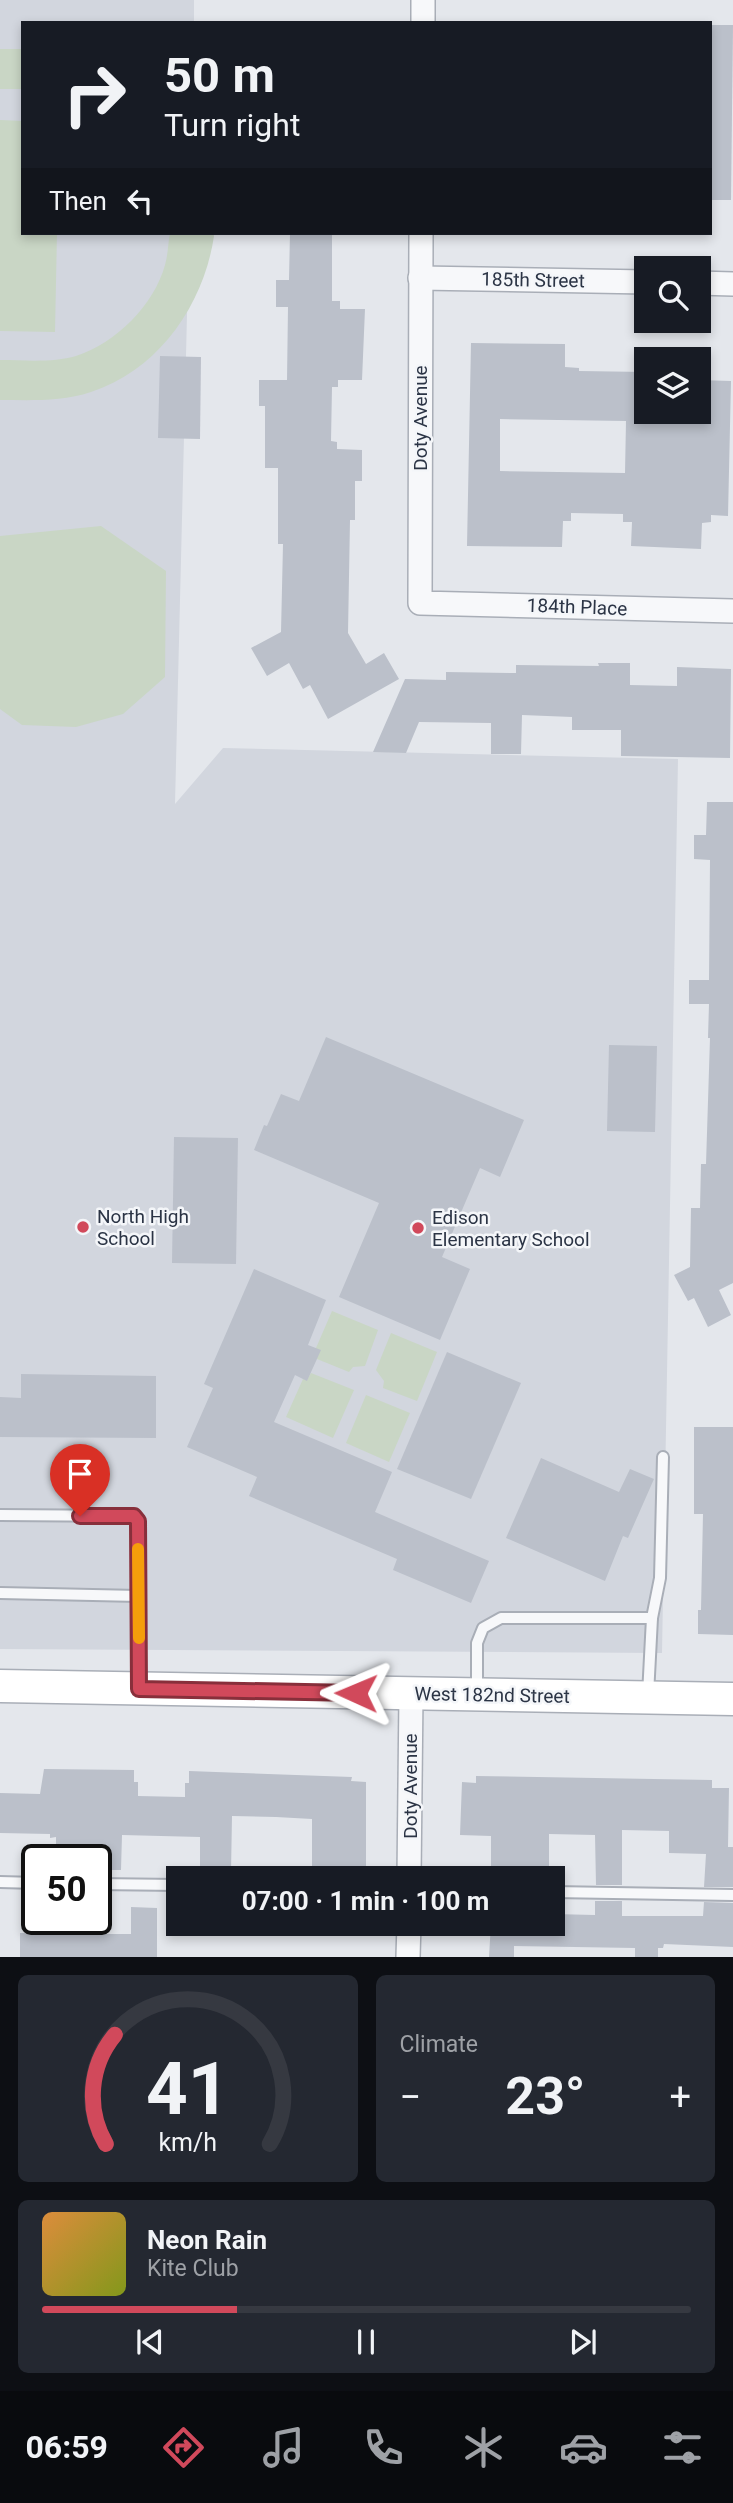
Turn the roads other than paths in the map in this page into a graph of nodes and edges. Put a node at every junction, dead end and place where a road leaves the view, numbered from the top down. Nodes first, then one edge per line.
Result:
1 (423, 0) edge
2 (423, 21) edge
3 (421, 235) edge
4 (420, 278) junction
5 (634, 282) edge
6 (711, 284) edge
7 (733, 284) edge
8 (420, 603) joint
9 (733, 611) edge
10 (663, 1457) dead end
11 (0, 1515) edge
12 (0, 1593) edge
13 (139, 1596) junction
14 (652, 1618) junction
15 (0, 1686) edge
16 (139, 1689) junction
17 (411, 1694) junction
18 (477, 1695) junction
19 (648, 1697) junction
20 (733, 1699) edge
21 (409, 1866) edge
22 (0, 1882) edge
23 (21, 1883) edge
24 (112, 1884) edge
25 (166, 1885) edge
26 (565, 1892) edge
27 (733, 1895) edge
28 (409, 1936) edge
29 (408, 1957) edge

1 - 2 street
3 - 4 street, Doty Avenue
4 - 5 street, 185th Street
4 - 8 street, Doty Avenue
6 - 7 street
8 - 9 street, 184th Place
10 - 14 lane
11 - 13 lane
12 - 13 lane
13 - 16 lane
14 - 18 lane
14 - 19 lane
15 - 16 main road, West 182nd Street
16 - 17 main road, West 182nd Street
17 - 18 main road, West 182nd Street
17 - 21 street, Doty Avenue
18 - 19 main road, West 182nd Street
19 - 20 main road, West 182nd Street
22 - 23 lane
24 - 25 lane
26 - 27 lane
28 - 29 street

